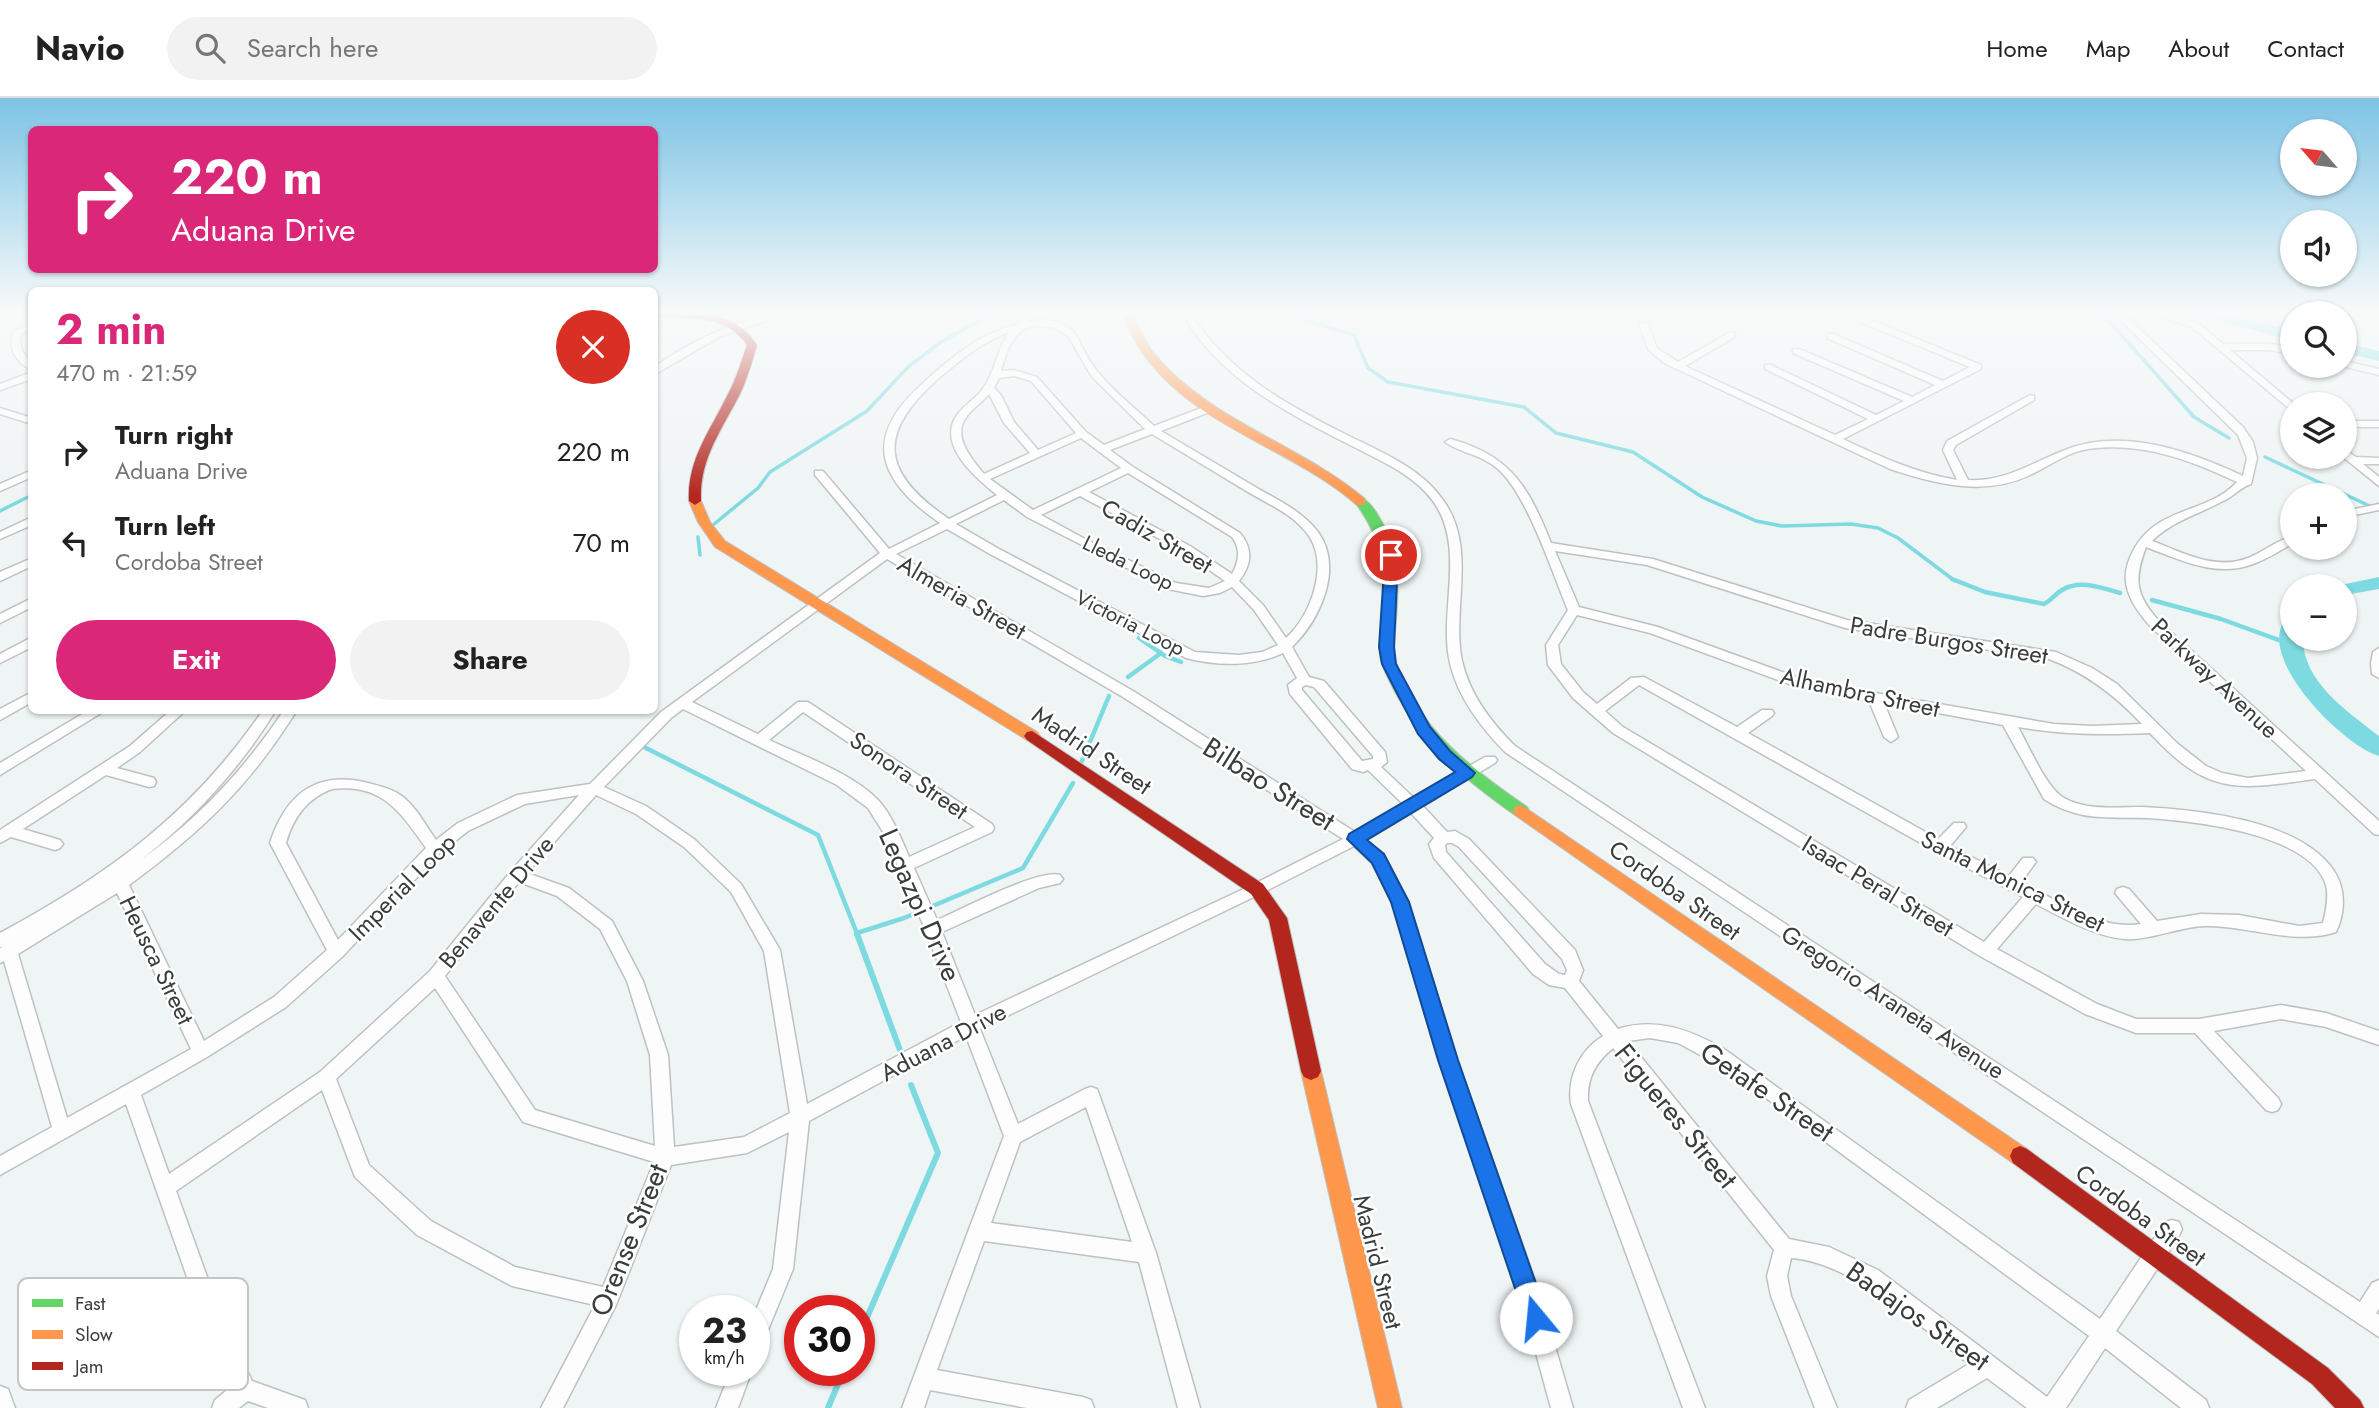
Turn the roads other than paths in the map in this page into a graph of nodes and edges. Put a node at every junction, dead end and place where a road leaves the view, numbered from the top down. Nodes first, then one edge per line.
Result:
1 (742, 374) edge
2 (939, 374) edge
3 (995, 374) edge
4 (1018, 374) edge
5 (1094, 374) edge
6 (1167, 374) edge
7 (1238, 374) edge
8 (1695, 374) edge
9 (1783, 374) edge
10 (1850, 374) edge
11 (1918, 374) edge
12 (1961, 374) edge
13 (2181, 374) edge
14 (2253, 374) edge
15 (28, 376) edge
16 (1941, 384) junction
17 (0, 387) edge
18 (989, 389) junction
19 (2030, 398) dead end
20 (2280, 398) edge
21 (1911, 400) junction
22 (1208, 409) junction
23 (0, 411) edge
24 (1875, 418) junction
25 (28, 420) edge
26 (2357, 424) edge
27 (2379, 424) edge
28 (1152, 430) junction
29 (1082, 435) junction
30 (1834, 440) junction
31 (1450, 442) dead end
32 (1103, 449) junction
33 (1037, 455) junction
34 (2357, 457) edge
35 (2379, 461) edge
36 (2357, 463) edge
37 (1129, 469) junction
38 (818, 473) dead end
39 (28, 475) edge
40 (983, 478) junction
41 (2247, 482) junction
42 (1964, 483) junction
43 (2379, 483) edge
44 (0, 488) edge
45 (1081, 492) junction
46 (1002, 496) junction
47 (2379, 507) edge
48 (2357, 510) edge
49 (1031, 515) junction
50 (28, 522) edge
51 (946, 524) junction
52 (0, 536) edge
53 (2143, 542) junction
54 (1547, 546) junction
55 (2280, 546) edge
56 (887, 554) junction
57 (28, 563) edge
58 (0, 577) edge
59 (1231, 582) junction
60 (817, 603) junction
61 (28, 604) edge
62 (1574, 610) junction
63 (0, 619) edge
64 (28, 643) edge
65 (1284, 647) junction
66 (2379, 652) edge
67 (0, 659) edge
68 (2379, 674) edge
69 (1304, 680) junction
70 (1128, 694) joint
71 (28, 698) edge
72 (1875, 699) junction
73 (682, 703) junction
74 (1597, 711) junction
75 (1767, 713) dead end
76 (93, 714) edge
77 (175, 714) edge
78 (267, 714) edge
79 (288, 714) edge
80 (0, 715) edge
81 (2008, 721) junction
82 (2155, 728) junction
83 (1739, 733) junction
84 (1891, 737) dead end
85 (760, 740) junction
86 (1490, 760) dead end
87 (1371, 765) junction
88 (103, 769) junction
89 (0, 770) edge
90 (1466, 773) junction
91 (2318, 774) junction
92 (149, 782) dead end
93 (594, 788) junction
94 (1413, 805) junction
95 (1959, 827) dead end
96 (2379, 830) edge
97 (5, 834) edge
98 (1443, 838) junction
99 (1355, 839) junction
100 (55, 844) dead end
101 (1940, 847) junction
102 (435, 849) junction
103 (2028, 862) dead end
104 (905, 865) junction
105 (516, 874) junction
106 (1055, 878) dead end
107 (113, 880) junction
108 (2011, 884) junction
109 (1257, 889) junction
110 (2123, 892) dead end
111 (2033, 896) junction
112 (2152, 926) junction
113 (933, 929) junction
114 (3, 949) edge
115 (1986, 951) junction
116 (336, 952) junction
117 (436, 976) junction
118 (1570, 982) junction
119 (971, 1026) junction
120 (2199, 1026) junction
121 (1612, 1038) junction
122 (2379, 1038) edge
123 (201, 1052) junction
124 (326, 1077) junction
125 (131, 1093) junction
126 (2272, 1104) dead end
127 (800, 1118) junction
128 (62, 1132) junction
129 (1013, 1136) junction
130 (665, 1157) junction
131 (0, 1166) edge
132 (165, 1188) junction
133 (2172, 1229) dead end
134 (980, 1231) junction
135 (1784, 1248) junction
136 (1146, 1253) junction
137 (2156, 1253) junction
138 (197, 1278) edge
139 (2379, 1290) edge
140 (609, 1298) junction
141 (770, 1301) edge
142 (2371, 1321) edge
143 (2103, 1334) junction
144 (1988, 1365) junction
145 (924, 1378) junction
146 (736, 1386) edge
147 (244, 1390) edge
148 (248, 1390) edge
149 (0, 1397) edge
150 (4, 1408) edge
151 (223, 1408) edge
152 (297, 1408) edge
153 (552, 1408) edge
154 (727, 1408) edge
155 (913, 1408) edge
156 (1083, 1408) edge
157 (1189, 1408) edge
158 (1390, 1408) edge
159 (1562, 1408) edge
160 (1694, 1408) edge
161 (1826, 1408) edge
162 (1917, 1408) edge
163 (2044, 1408) edge
164 (2053, 1408) edge
165 (2198, 1408) edge
166 (2352, 1408) edge

1 - 60 street, Madrid Street
2 - 51 street, Victoria Loop
3 - 18 street, Lleda Loop
4 - 29 street
5 - 28 street, Victoria Loop
6 - 22 street, Cordoba Street
7 - 142 street, Gregorio Araneta Avenue
8 - 30 street
9 - 24 street
10 - 21 street
11 - 16 street
12 - 16 street
13 - 41 street
14 - 20 street
15 - 17 street
16 - 21 street
18 - 33 street
18 - 40 street, Lleda Loop
19 - 42 street
21 - 24 street
22 - 28 street
22 - 90 street, Cordoba Street
23 - 25 street
24 - 30 street
26 - 27 street
28 - 32 street
28 - 65 street, Victoria Loop
29 - 32 street
29 - 33 street
30 - 42 street
31 - 54 street
32 - 37 street
33 - 40 street
34 - 35 street
36 - 43 street
37 - 45 street
37 - 59 street
38 - 56 street, Almeria Street
39 - 44 street
40 - 46 street, Lleda Loop
41 - 42 street
41 - 53 street
45 - 49 street
45 - 59 street, Cadiz Street
46 - 49 street, Lleda Loop
46 - 51 street, Benavente Drive
47 - 48 street
49 - 59 street, Lleda Loop
50 - 52 street
51 - 56 street, Benavente Drive
51 - 65 street, Victoria Loop
53 - 55 street
53 - 91 street, Parkway Avenue
54 - 62 street
54 - 82 street, Padre Burgos Street
56 - 60 street, Benavente Drive
56 - 70 street, Almeria Street
57 - 58 street
59 - 65 street, Cadiz Street
60 - 73 street, Benavente Drive
60 - 109 street, Madrid Street
61 - 63 street
62 - 72 street, Alhambra Street
62 - 74 street, Isaac Peral Street
64 - 67 street
65 - 69 street, Cadiz Street
66 - 68 street
69 - 87 street
69 - 87 street, Figueres Street
70 - 99 street, Bilbao Street
71 - 80 street
72 - 81 street, Alhambra Street
72 - 84 street
73 - 85 street, Legazpi Drive
73 - 93 street, Benavente Drive
74 - 83 street, Santa Monica Street
74 - 115 street, Isaac Peral Street
75 - 83 street
76 - 89 street
77 - 88 street
78 - 107 street
79 - 107 street
81 - 82 street, Alhambra Street
81 - 112 street, Santa Monica Street
82 - 91 street, Padre Burgos Street
83 - 101 street, Santa Monica Street
85 - 104 street, Legazpi Drive
85 - 104 street, Sonora Street
86 - 90 street, Aduana Drive
87 - 94 street, Figueres Street
88 - 92 street
88 - 97 street
90 - 94 street, Aduana Drive
90 - 137 street, Cordoba Street
91 - 96 street, Parkway Avenue
93 - 102 street, Imperial Loop
93 - 105 street, Benavente Drive
93 - 127 street
94 - 98 street, Figueres Street
94 - 99 street, Aduana Drive
95 - 101 street
97 - 100 street
98 - 118 street, Figueres Street
98 - 118 street, Figueres Street
99 - 109 street, Aduana Drive
99 - 159 street, Bilbao Street
101 - 108 street, Santa Monica Street
102 - 116 street, Imperial Loop
102 - 116 street
103 - 108 street
104 - 113 street, Legazpi Drive
105 - 117 street, Benavente Drive
105 - 130 street, Orense Street
106 - 113 street
107 - 114 street
107 - 123 street, Heusca Street
108 - 111 street, Santa Monica Street
109 - 119 street, Aduana Drive
109 - 158 street, Madrid Street
110 - 112 street
111 - 112 street, Santa Monica Street
111 - 115 street
113 - 119 street, Legazpi Drive
114 - 128 street
115 - 120 street, Isaac Peral Street
116 - 123 street, Imperial Loop
117 - 124 street, Benavente Drive
117 - 130 street, Aduana Drive
118 - 121 street, Figueres Street
119 - 127 street, Aduana Drive
119 - 129 street, Legazpi Drive
120 - 122 street, Isaac Peral Street
120 - 126 street
121 - 135 street, Figueres Street
121 - 143 street, Getafe Street
121 - 160 street
123 - 125 street, Imperial Loop
124 - 132 street, Benavente Drive
124 - 140 street
125 - 128 street, Imperial Loop
125 - 132 street
127 - 130 street, Aduana Drive
127 - 141 street
128 - 131 street, Imperial Loop
129 - 134 street
129 - 136 street
130 - 140 street, Orense Street
132 - 138 street
133 - 137 street
134 - 136 street
134 - 145 street
135 - 144 street, Badajos Street
135 - 161 street
136 - 157 street
137 - 143 street
137 - 166 street, Cordoba Street
139 - 142 street
140 - 153 street, Orense Street
143 - 164 street
143 - 165 street, Getafe Street
144 - 162 street
144 - 163 street, Badajos Street
145 - 155 street
145 - 156 street
146 - 154 street
147 - 151 street
148 - 152 street
149 - 150 street

